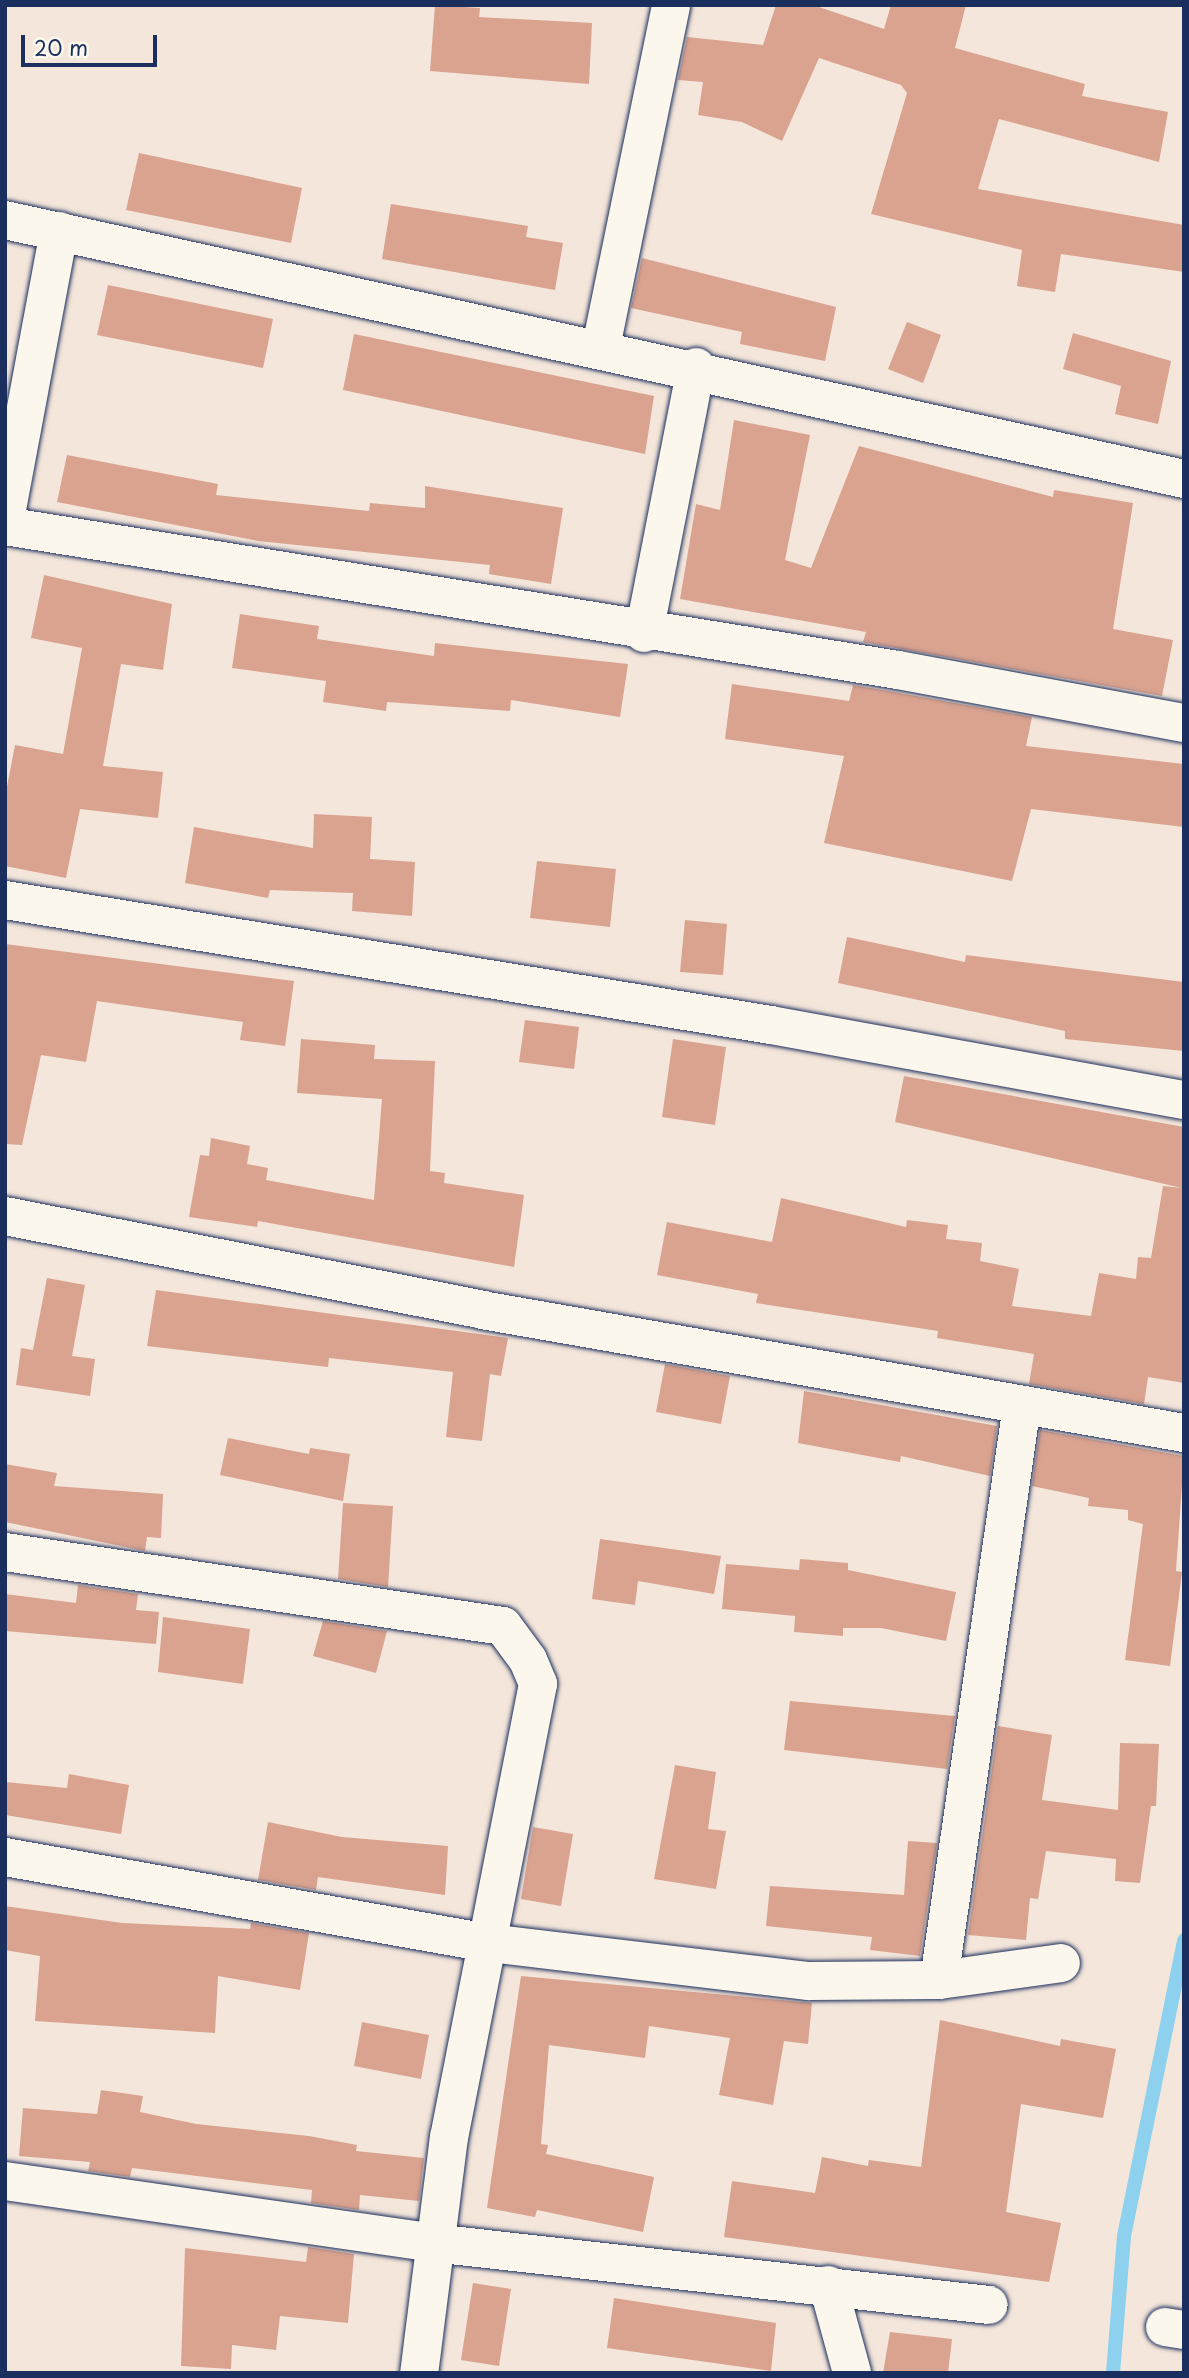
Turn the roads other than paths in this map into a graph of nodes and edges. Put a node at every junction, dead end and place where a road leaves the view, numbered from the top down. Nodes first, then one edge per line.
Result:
1 (671, 5) edge
2 (5, 220) edge
3 (59, 231) junction
4 (601, 347) junction
5 (695, 367) junction
6 (1184, 479) edge
7 (5, 520) edge
8 (5, 526) edge
9 (644, 633) junction
10 (1184, 723) edge
11 (5, 900) edge
12 (1184, 1100) edge
13 (5, 1216) edge
14 (1022, 1405) junction
15 (1184, 1433) edge
16 (5, 1552) edge
17 (5, 1857) edge
18 (489, 1943) junction
19 (1061, 1963) dead end
20 (939, 1980) junction
21 (5, 2181) edge
22 (433, 2243) junction
23 (828, 2284) junction
24 (989, 2305) dead end
25 (419, 2373) edge
26 (852, 2373) edge

1 - 4 street
2 - 3 street
3 - 4 street
3 - 7 street
4 - 5 street
5 - 6 street
5 - 9 street
8 - 9 street
9 - 10 street
11 - 12 street
13 - 14 street
14 - 15 street
14 - 20 street
16 - 18 street
17 - 18 street
18 - 20 street
18 - 22 street
19 - 20 street
21 - 22 street
22 - 23 street
22 - 25 street
23 - 24 street
23 - 26 street

